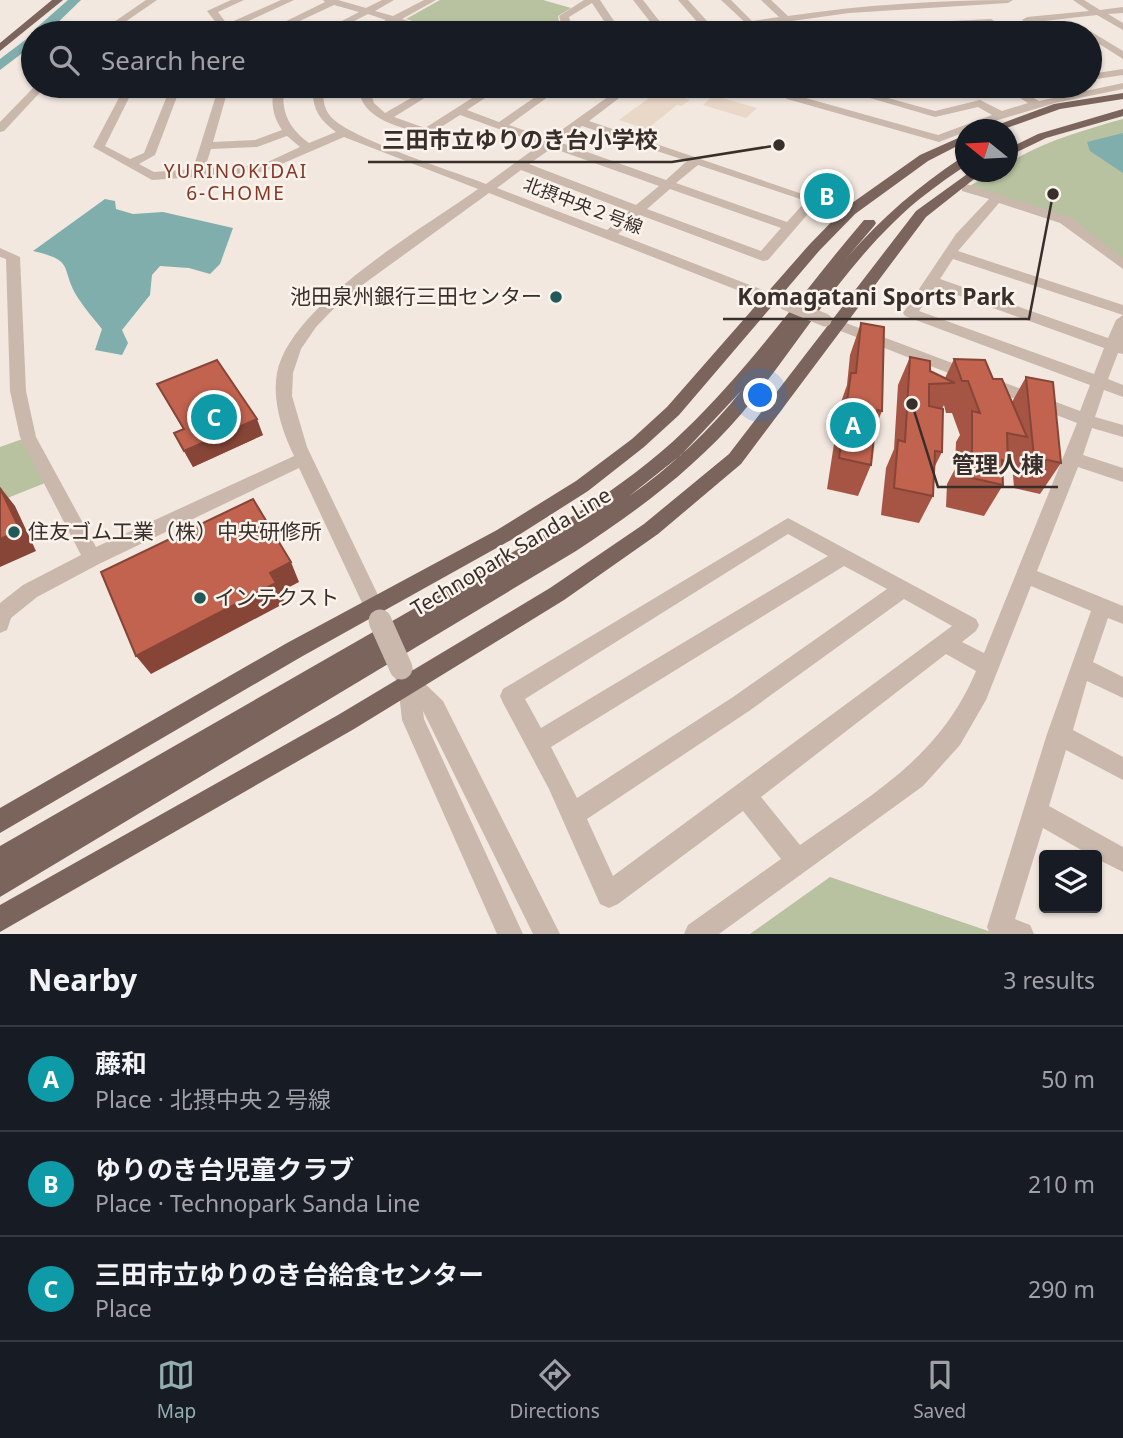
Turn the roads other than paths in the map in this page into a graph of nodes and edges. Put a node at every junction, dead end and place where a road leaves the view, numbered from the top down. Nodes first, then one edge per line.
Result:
1 (58, 0) edge
2 (152, 0) edge
3 (239, 0) edge
4 (289, 0) edge
5 (388, 0) edge
6 (431, 0) edge
7 (593, 0) edge
8 (638, 0) edge
9 (683, 0) edge
10 (726, 0) edge
11 (766, 0) edge
12 (1008, 0) edge
13 (1078, 0) edge
14 (331, 1) edge
15 (968, 1) edge
16 (928, 2) edge
17 (887, 3) edge
18 (848, 5) edge
19 (816, 7) dead end
20 (1123, 10) edge
21 (367, 12) junction
22 (1099, 13) junction
23 (824, 14) junction
24 (1061, 16) junction
25 (396, 19) junction
26 (786, 19) junction
27 (33, 21) edge
28 (121, 21) edge
29 (220, 21) edge
30 (247, 21) edge
31 (291, 21) edge
32 (349, 21) edge
33 (392, 21) edge
34 (400, 21) edge
35 (565, 21) edge
36 (608, 21) edge
37 (654, 21) edge
38 (703, 21) edge
39 (747, 21) edge
40 (772, 21) edge
41 (898, 21) edge
42 (1029, 21) edge
43 (1069, 21) edge
44 (1123, 27) edge
45 (21, 31) edge
46 (1102, 42) edge
47 (0, 48) edge
48 (1123, 56) edge
49 (1123, 86) edge
50 (1102, 90) edge
51 (1102, 94) edge
52 (1123, 97) edge
53 (30, 98) edge
54 (124, 98) edge
55 (171, 98) edge
56 (221, 98) edge
57 (278, 98) edge
58 (317, 98) edge
59 (365, 98) edge
60 (418, 98) edge
61 (479, 98) edge
62 (541, 98) edge
63 (609, 98) edge
64 (801, 98) edge
65 (857, 98) edge
66 (888, 98) edge
67 (972, 98) edge
68 (1027, 98) edge
69 (1065, 98) edge
70 (1078, 98) edge
71 (980, 103) junction
72 (1037, 104) junction
73 (1123, 109) edge
74 (458, 111) junction
75 (843, 112) junction
76 (1001, 115) junction
77 (386, 117) junction
78 (1018, 120) edge
79 (579, 121) junction
80 (500, 126) junction
81 (1018, 127) edge
82 (0, 130) edge
83 (287, 132) junction
84 (344, 133) junction
85 (1018, 137) edge
86 (549, 143) junction
87 (955, 143) edge
88 (207, 146) junction
89 (309, 148) junction
90 (1018, 148) edge
91 (955, 157) edge
92 (695, 161) junction
93 (129, 164) junction
94 (519, 165) junction
95 (955, 168) edge
96 (198, 173) junction
97 (964, 182) edge
98 (667, 185) junction
99 (966, 188) dead end
100 (487, 189) junction
101 (996, 199) junction
102 (638, 211) junction
103 (789, 227) junction
104 (608, 236) junction
105 (0, 252) edge
106 (950, 253) junction
107 (1123, 265) edge
108 (931, 281) junction
109 (770, 298) junction
110 (1123, 310) edge
111 (1123, 320) edge
112 (832, 322) junction
113 (1118, 347) edge
114 (1098, 384) junction
115 (1123, 391) edge
116 (1086, 420) junction
117 (1123, 431) edge
118 (1073, 458) junction
119 (303, 459) junction
120 (1123, 475) edge
121 (844, 556) junction
122 (92, 558) junction
123 (1026, 575) junction
124 (903, 589) junction
125 (1102, 607) junction
126 (376, 613) junction
127 (1123, 615) edge
128 (0, 624) edge
129 (945, 643) junction
130 (989, 667) junction
131 (1081, 667) junction
132 (405, 676) junction
133 (1123, 688) edge
134 (1058, 734) junction
135 (536, 744) junction
136 (1123, 769) edge
137 (745, 795) junction
138 (1035, 811) junction
139 (571, 815) junction
140 (0, 821) edge
141 (0, 860) edge
142 (1123, 860) edge
143 (799, 863) junction
144 (0, 884) edge
145 (0, 919) edge
146 (510, 934) edge
147 (547, 934) edge
148 (697, 934) edge
149 (1021, 934) edge

1 - 27 main road
2 - 28 street
3 - 29 street
4 - 30 street
5 - 21 street
6 - 25 street
7 - 35 street
7 - 36 street
8 - 37 street
9 - 38 street
10 - 39 street
11 - 26 street
12 - 15 street
13 - 22 street
14 - 21 street
14 - 31 street
15 - 16 street
16 - 17 street
17 - 18 street
17 - 41 street
18 - 23 street
19 - 23 street
20 - 22 street
21 - 25 street
21 - 32 street
22 - 24 street
22 - 44 street
23 - 26 street
24 - 42 street
24 - 43 street
25 - 33 street
25 - 34 street
26 - 40 street
45 - 47 main road
46 - 48 street
49 - 50 street
51 - 52 main road
52 - 81 main road
53 - 82 street
54 - 93 street
55 - 93 street
56 - 88 street
57 - 83 street
58 - 84 street, 北摂中央２号線
59 - 77 street
60 - 77 street
61 - 74 street
62 - 80 street
63 - 79 street
64 - 75 street
65 - 75 street
66 - 71 street
67 - 71 street
68 - 72 street
69 - 72 street
70 - 78 main road
71 - 76 street
72 - 76 street
73 - 85 main road
73 - 90 main road
74 - 77 street
74 - 80 street
75 - 76 street
79 - 86 street
79 - 92 street
80 - 86 street
83 - 88 street
83 - 89 street
84 - 89 street
84 - 100 street, 北摂中央２号線
86 - 94 street
86 - 98 street
87 - 109 main road
88 - 96 street
89 - 96 street
91 - 141 main road, Technopark Sanda Line
92 - 98 street
92 - 103 street
93 - 96 street
94 - 100 street
94 - 102 street
95 - 144 main road, Technopark Sanda Line
97 - 112 main road
98 - 102 street
98 - 103 street
99 - 101 street
100 - 104 street, 北摂中央２号線
100 - 119 street
101 - 106 street
101 - 107 street
102 - 103 street
102 - 104 street
104 - 109 street, 北摂中央２号線
105 - 122 street
106 - 108 street
106 - 110 street
108 - 113 street
108 - 114 street
109 - 112 street, 北摂中央２号線, bridge
109 - 126 main road
111 - 113 street
112 - 116 street
112 - 132 main road
113 - 114 street
114 - 115 street
114 - 116 street
116 - 117 street
116 - 118 street
118 - 120 street
118 - 123 street
119 - 122 street
119 - 126 street
121 - 124 street
121 - 135 street
121 - 135 street
122 - 128 street
123 - 125 street
123 - 130 street
124 - 129 street
124 - 139 street
125 - 127 street
125 - 131 street
126 - 132 street, bridge
126 - 140 main road
129 - 130 street
129 - 137 street
130 - 143 street
131 - 133 street
131 - 134 street
132 - 145 main road
132 - 146 street
132 - 147 street
134 - 136 street
134 - 138 street
135 - 139 street
137 - 139 street
137 - 143 street
138 - 142 street
138 - 149 street
143 - 148 street

